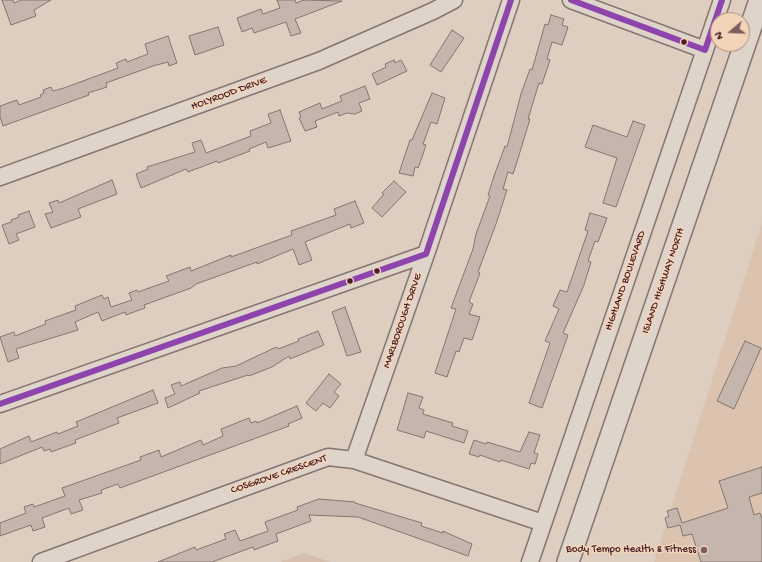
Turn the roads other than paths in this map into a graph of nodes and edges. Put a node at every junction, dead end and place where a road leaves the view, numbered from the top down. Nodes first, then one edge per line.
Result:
1 (454, 0) edge
2 (511, 0) edge
3 (571, 0) edge
4 (722, 0) edge
5 (760, 0) edge
6 (705, 50) junction
7 (0, 178) edge
8 (426, 254) junction
9 (0, 404) edge
10 (354, 460) junction
11 (543, 523) junction
12 (41, 562) edge
13 (530, 562) edge
14 (568, 562) edge

1 - 7 street, HOLYROOD DRIVE
2 - 8 street, MARLBOROUGH DRIVE
3 - 6 street
4 - 6 street, HIGHLAND BOULEVARD
5 - 14 main road, ISLAND HIGHWAY NORTH
6 - 11 street, HIGHLAND BOULEVARD
8 - 9 street
8 - 10 street, MARLBOROUGH DRIVE
10 - 11 street, COSGROVE CRESCENT
10 - 12 street, COSGROVE CRESCENT
11 - 13 street, HIGHLAND BOULEVARD

